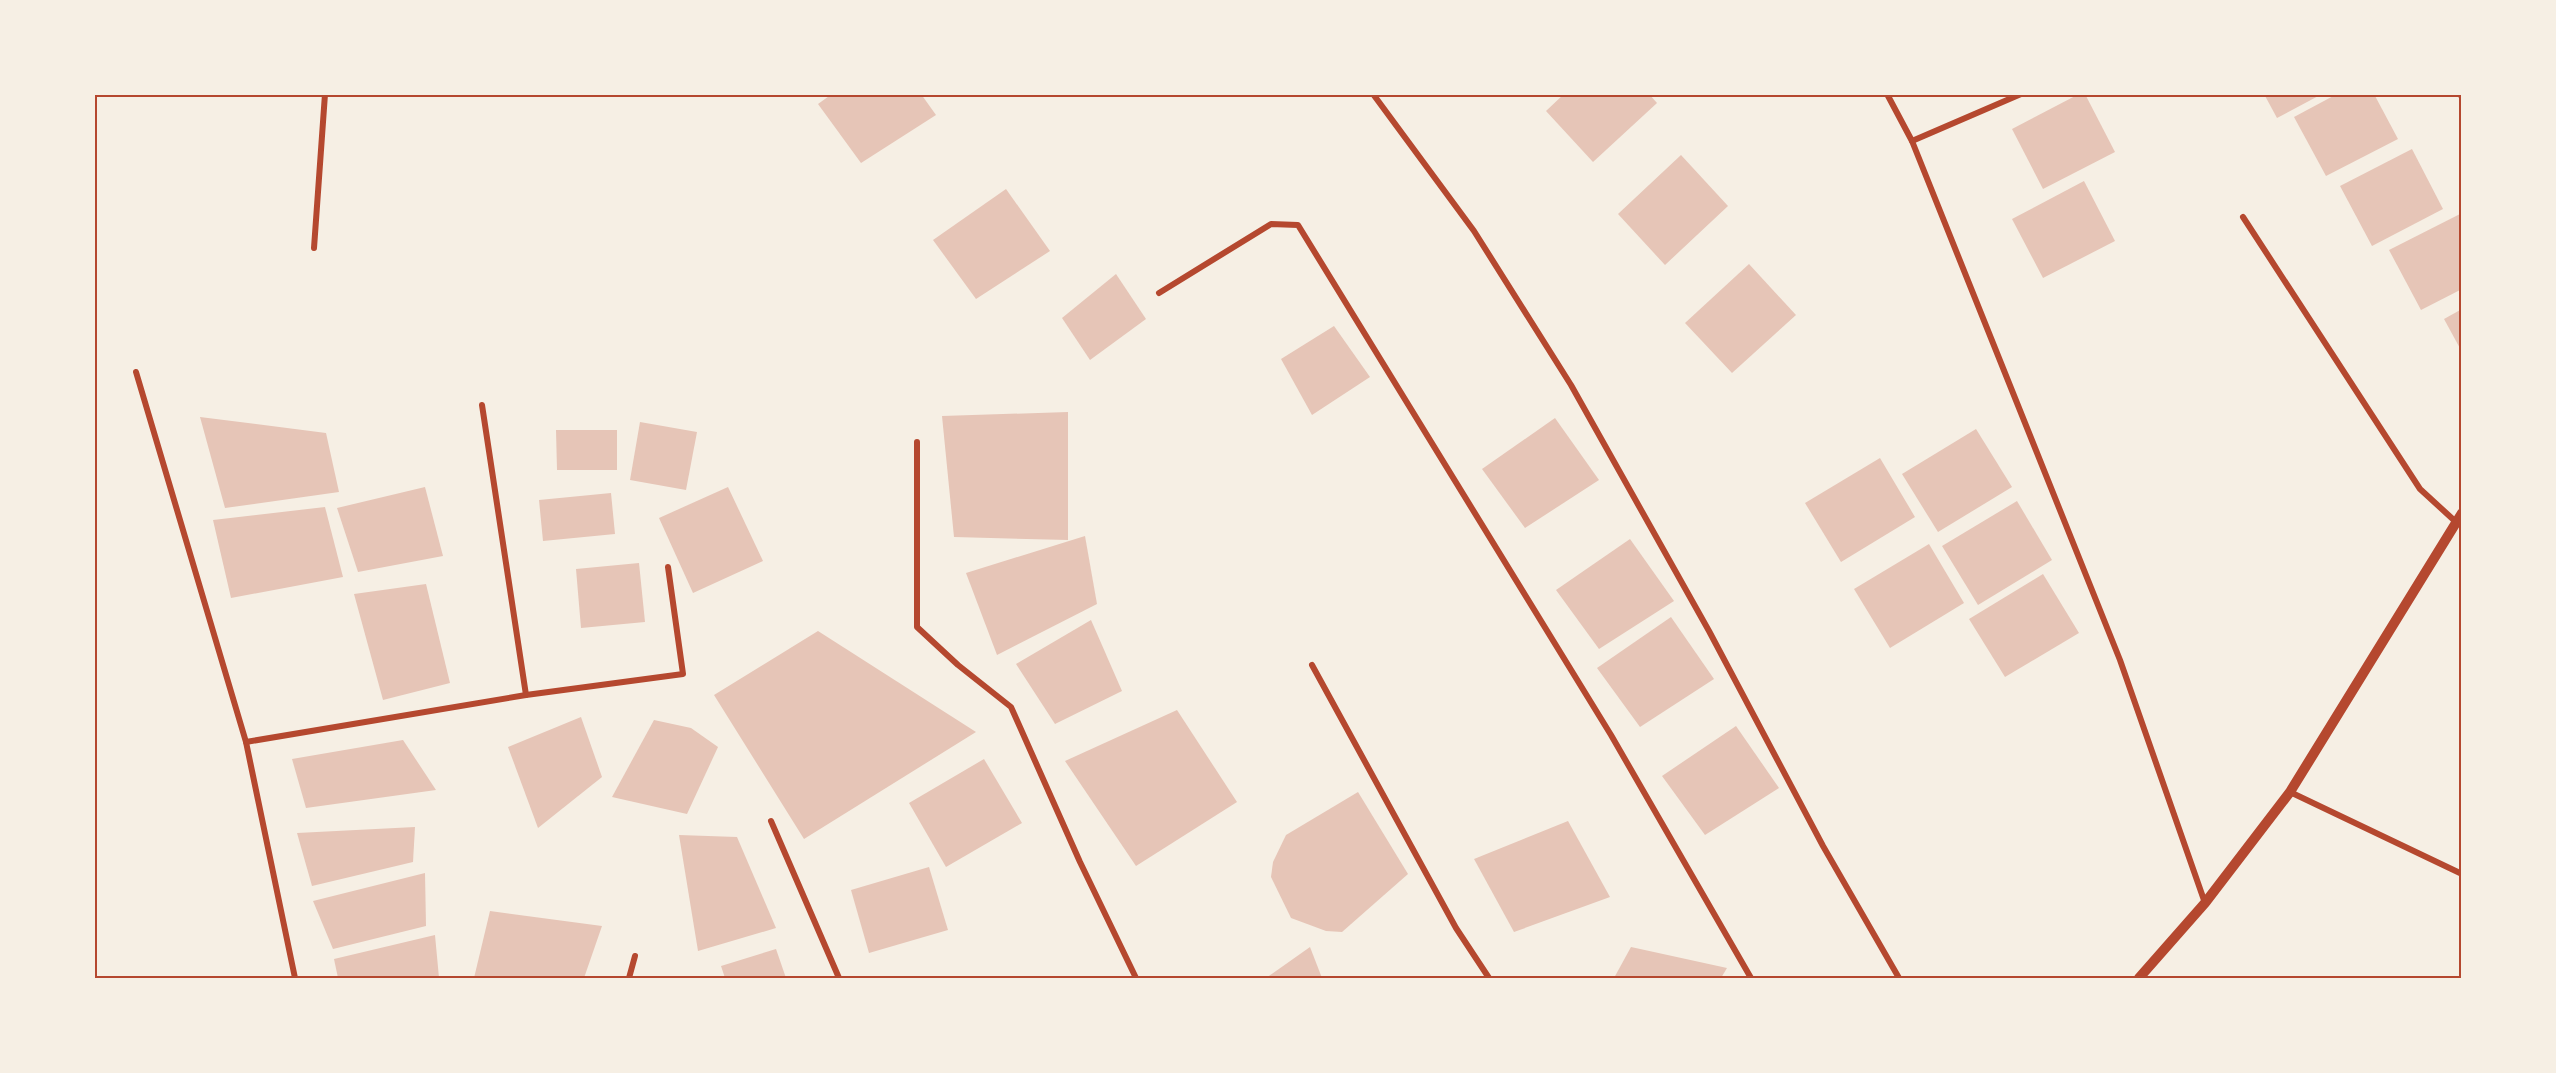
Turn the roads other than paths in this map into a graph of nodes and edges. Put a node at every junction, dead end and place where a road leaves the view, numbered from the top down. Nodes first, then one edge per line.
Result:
1 (325, 94) edge
2 (1373, 94) edge
3 (1887, 94) edge
4 (2022, 94) edge
5 (1912, 141) junction
6 (2243, 217) dead end
7 (314, 248) dead end
8 (1159, 292) dead end
9 (136, 372) dead end
10 (482, 405) dead end
11 (917, 442) dead end
12 (2459, 518) edge
13 (668, 567) dead end
14 (1312, 665) dead end
15 (526, 696) junction
16 (246, 742) junction
17 (2290, 792) junction
18 (771, 821) dead end
19 (2462, 874) edge
20 (2205, 903) junction
21 (635, 956) dead end
22 (296, 978) edge
23 (629, 978) edge
24 (839, 978) edge
25 (1136, 978) edge
26 (1489, 978) edge
27 (1751, 978) edge
28 (1899, 978) edge
29 (2139, 978) edge

1 - 7 street
2 - 28 street
3 - 5 street
4 - 5 street
5 - 20 street
6 - 12 street
8 - 27 street
9 - 16 street
10 - 15 street
11 - 25 street
12 - 17 street
13 - 15 street
14 - 26 street
15 - 16 street
16 - 22 street
17 - 19 street
17 - 20 street
18 - 24 street
20 - 29 street
21 - 23 street

